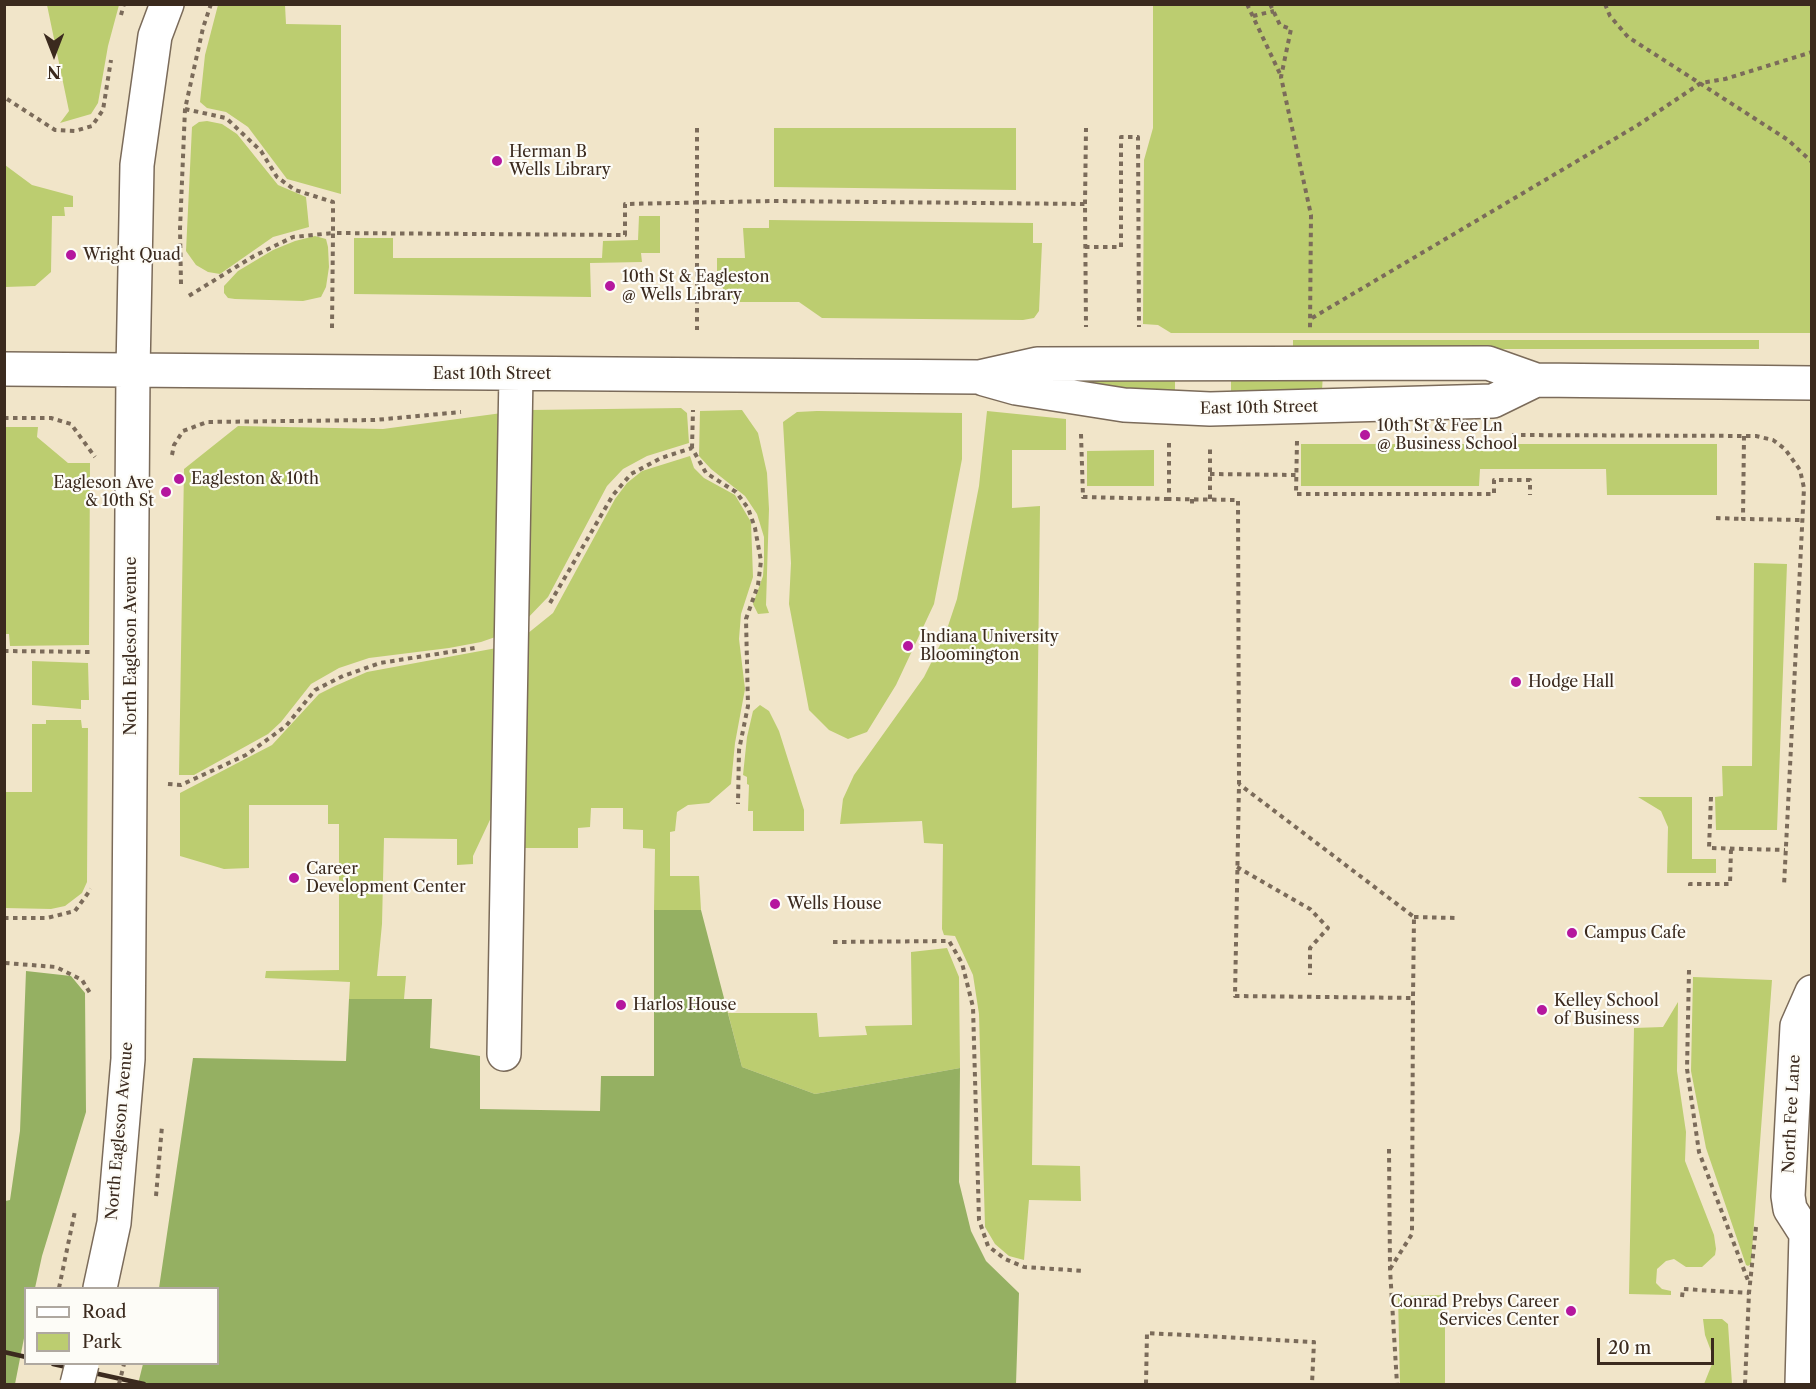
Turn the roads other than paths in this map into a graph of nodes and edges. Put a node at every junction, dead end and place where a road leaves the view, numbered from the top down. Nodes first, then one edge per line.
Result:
1 (167, 4) edge
2 (4, 369) edge
3 (133, 371) junction
4 (516, 374) junction
5 (979, 377) junction
6 (1536, 380) junction
7 (1812, 383) edge
8 (1812, 992) edge
9 (504, 1054) dead end
10 (1809, 1232) edge
11 (101, 1286) edge
12 (82, 1365) edge
13 (76, 1384) edge
14 (1802, 1384) edge

1 - 3 street, North Eagleson Avenue
2 - 3 street, East 10th Street
3 - 4 street, East 10th Street
3 - 11 street, North Eagleson Avenue
4 - 5 street, East 10th Street
4 - 9 street
5 - 6 street, East 10th Street
5 - 6 street, East 10th Street
6 - 7 street, East 10th Street
8 - 10 street, North Fee Lane
10 - 14 street, North Fee Lane
12 - 13 street, bridge

